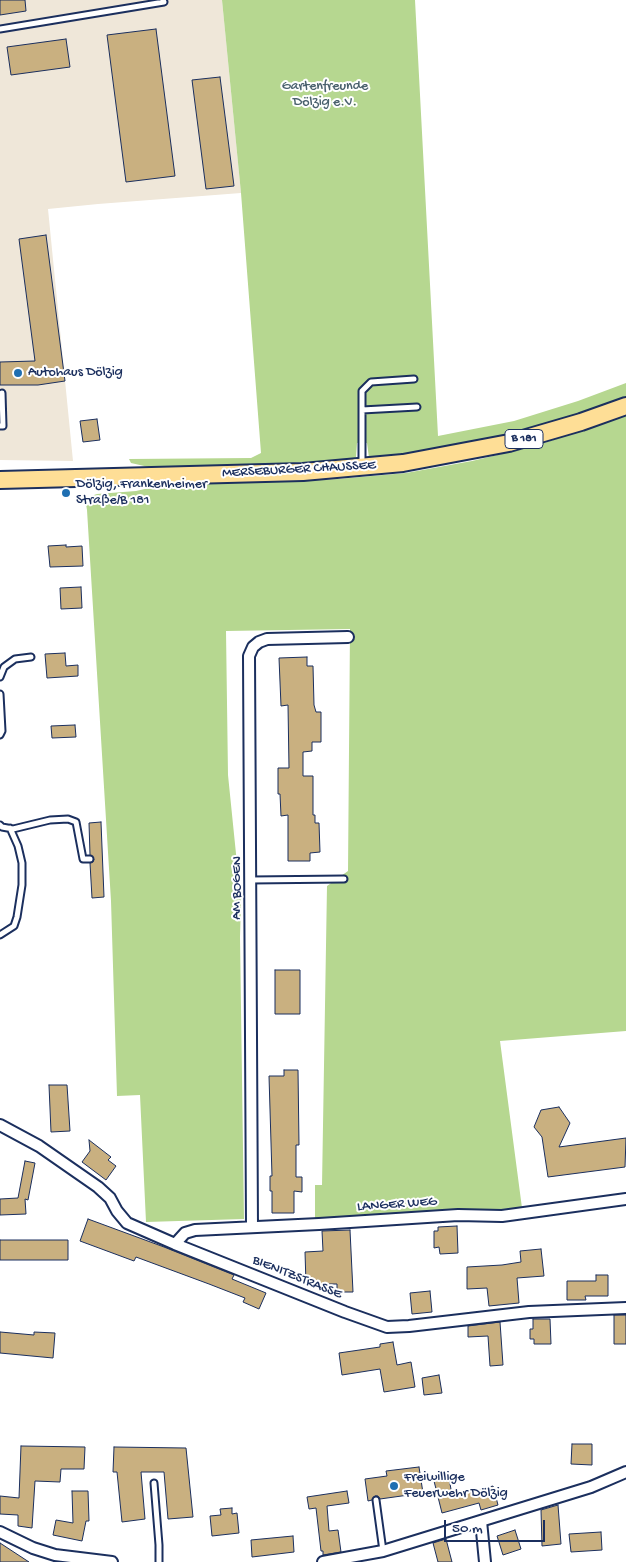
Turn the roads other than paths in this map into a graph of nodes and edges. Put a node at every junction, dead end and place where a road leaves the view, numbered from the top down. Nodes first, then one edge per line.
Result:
1 (163, 0) edge
2 (0, 29) edge
3 (414, 379) dead end
4 (2, 393) dead end
5 (626, 406) edge
6 (417, 407) dead end
7 (362, 410) junction
8 (0, 426) edge
9 (362, 468) junction
10 (0, 480) edge
11 (348, 637) dead end
12 (31, 657) dead end
13 (0, 677) edge
14 (0, 694) edge
15 (0, 735) edge
16 (0, 825) edge
17 (10, 828) junction
18 (90, 858) dead end
19 (252, 880) junction
20 (344, 880) dead end
21 (0, 935) edge
22 (0, 1125) edge
23 (626, 1199) edge
24 (252, 1226) junction
25 (175, 1244) junction
26 (626, 1308) edge
27 (626, 1472) edge
28 (154, 1483) dead end
29 (376, 1500) dead end
30 (481, 1521) junction
31 (0, 1532) edge
32 (383, 1551) junction
33 (112, 1562) edge
34 (158, 1562) edge
35 (324, 1562) edge
36 (485, 1562) edge

1 - 2 lane
3 - 7 lane
4 - 8 lane
5 - 9 main road, MERSEBURGER CHAUSSEE / B 181
6 - 7 lane
7 - 9 lane
9 - 10 main road, MERSEBURGER CHAUSSEE / B 181
11 - 19 street, AM BOGEN
12 - 13 lane
14 - 15 lane
16 - 17 lane
17 - 18 lane
17 - 21 lane
19 - 20 lane
19 - 24 street, AM BOGEN
22 - 25 street, BIENITZSTRASSE
23 - 24 street, LANGER WEG
24 - 25 street, LANGER WEG
25 - 26 street, BIENITZSTRASSE
27 - 30 street
28 - 34 lane
29 - 32 lane
30 - 32 street
30 - 36 street
31 - 33 street
32 - 35 street

